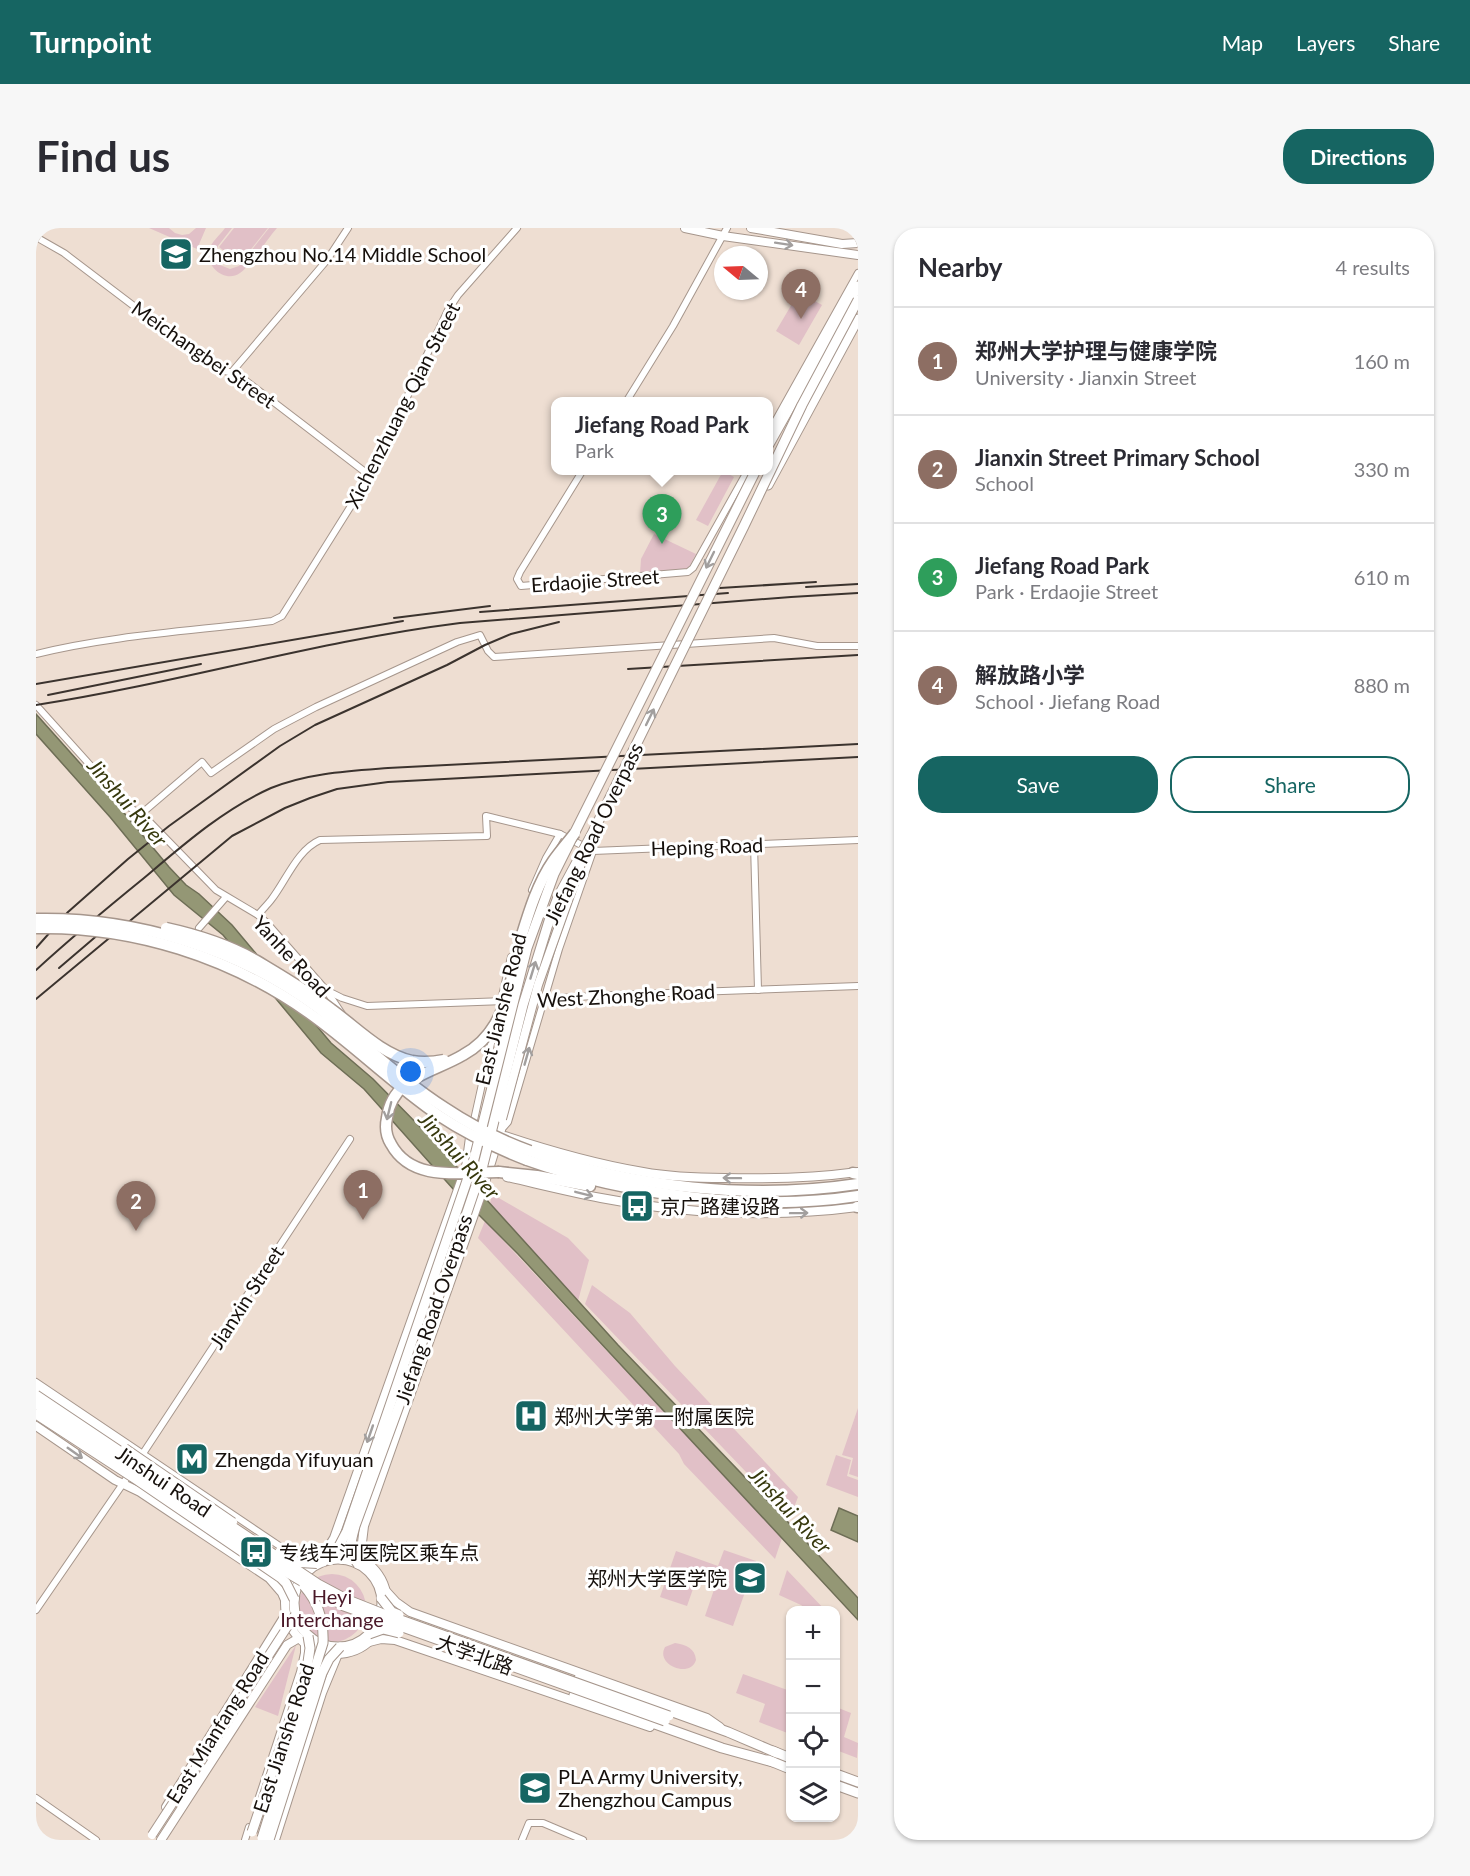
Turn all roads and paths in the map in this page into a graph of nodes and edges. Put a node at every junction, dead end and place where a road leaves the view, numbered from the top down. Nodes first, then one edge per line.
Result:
1 (348, 228) edge
2 (517, 228) edge
3 (685, 228) edge
4 (751, 228) edge
5 (725, 232) edge
6 (36, 237) edge
7 (858, 243) edge
8 (858, 255) edge
9 (858, 273) edge
10 (858, 286) edge
11 (858, 300) edge
12 (858, 319) edge
13 (231, 373) junction
14 (629, 397) edge
15 (773, 425) edge
16 (773, 437) edge
17 (773, 466) edge
18 (773, 473) edge
19 (369, 474) junction
20 (581, 475) edge
21 (746, 475) edge
22 (754, 475) edge
23 (768, 475) edge
24 (772, 475) edge
25 (744, 526) junction
26 (858, 646) edge
27 (36, 654) edge
28 (36, 705) edge
29 (141, 814) junction
30 (575, 832) junction
31 (593, 832) junction
32 (560, 834) junction
33 (858, 840) edge
34 (754, 844) junction
35 (593, 851) junction
36 (226, 897) junction
37 (258, 915) junction
38 (36, 919) edge
39 (36, 928) edge
40 (133, 928) junction
41 (199, 928) dead end
42 (858, 986) edge
43 (326, 990) junction
44 (758, 990) junction
45 (543, 999) junction
46 (501, 1002) junction
47 (462, 1056) junction
48 (474, 1120) junction
49 (471, 1131) junction
50 (500, 1132) junction
51 (350, 1139) dead end
52 (465, 1168) junction
53 (488, 1173) junction
54 (856, 1173) edge
55 (858, 1184) edge
56 (837, 1193) junction
57 (858, 1196) edge
58 (725, 1199) junction
59 (858, 1207) edge
60 (36, 1382) edge
61 (36, 1389) edge
62 (36, 1395) edge
63 (36, 1404) edge
64 (36, 1414) edge
65 (36, 1426) edge
66 (143, 1454) junction
67 (119, 1482) junction
68 (318, 1559) junction
69 (363, 1563) junction
70 (290, 1570) junction
71 (384, 1595) junction
72 (290, 1600) junction
73 (36, 1610) edge
74 (291, 1615) junction
75 (378, 1619) junction
76 (369, 1638) junction
77 (303, 1639) junction
78 (340, 1651) junction
79 (668, 1719) junction
80 (728, 1732) junction
81 (722, 1748) junction
82 (775, 1758) junction
83 (786, 1758) edge
84 (789, 1768) edge
85 (840, 1775) edge
86 (858, 1782) edge
87 (840, 1786) edge
88 (858, 1793) edge
89 (36, 1798) edge
90 (251, 1836) edge
91 (150, 1838) edge
92 (265, 1839) edge
93 (96, 1840) edge
94 (161, 1840) edge
95 (245, 1840) edge
96 (276, 1840) edge
97 (522, 1840) edge
98 (583, 1840) edge

1 - 13 street
2 - 19 street, Xichenzhuang Qian Street
3 - 5 street
4 - 7 street
5 -> 8 street
5 - 14 street
6 - 13 street, Meichangbei Street
9 - 15 street
10 - 16 main road
11 - 17 main road, Jiefang Road Overpass, bridge
12 - 18 main road, bridge
13 - 19 street, Meichangbei Street
19 - 27 street, Xichenzhuang Qian Street
20 - 21 street, Erdaojie Street
22 -> 30 main road, Jiefang Road Overpass, bridge
23 - 25 main road, Jiefang Road Overpass, bridge
24 - 25 main road, bridge
31 -> 25 main road, Jiefang Road Overpass, bridge
26 - 29 street
28 - 29 street, Yanhe Road
29 - 36 street, Yanhe Road
30 - 47 highway, bridge
30 - 68 main road, Jiefang Road Overpass, bridge
31 - 50 street, bridge
69 -> 31 main road, Jiefang Road Overpass, bridge
32 - 35 street, Heping Road
32 - 37 street, Heping Road
32 - 46 street, East Jianshe Road
33 - 34 street, Heping Road
34 - 35 street, Heping Road
34 - 44 street
35 - 45 street, East Jianshe Road
36 - 37 street, Yanhe Road
36 - 41 street
37 - 43 street, Yanhe Road
38 - 40 highway, bridge
39 - 58 highway, bridge
40 - 47 highway, bridge
40 - 56 highway, bridge
42 - 44 street, West Zhonghe Road
43 - 46 street, West Zhonghe Road
43 - 49 street, Yanhe Road
44 - 45 street, West Zhonghe Road
45 - 46 street, West Zhonghe Road
50 -> 45 street, East Jianshe Road
46 - 48 street, East Jianshe Road
47 -> 58 highway, bridge
48 - 49 street
48 - 50 street
49 - 52 street
50 - 53 street
54 -> 50 street
51 - 66 street, Jianxin Street
52 - 53 street
52 -> 68 street
53 -> 59 street
53 - 69 street
55 - 56 highway
56 - 57 highway
56 - 58 highway
60 - 66 street
61 - 68 street, bridge
62 - 70 main road, Jinshui Road, bridge
63 - 70 main road, Jinshui Road, bridge
64 - 72 main road, bridge
65 -> 67 street
66 - 67 street, Jianxin Street
66 - 68 street
67 - 72 street
67 - 73 street, Jianxin Street
68 - 69 main road, bridge
68 - 72 main road, Jiefang Road Overpass, bridge
69 - 71 main road
70 - 75 main road, 大学北路, bridge
70 - 79 main road, 大学北路, bridge
70 - 92 main road, bridge
71 - 75 main road, bridge
71 - 76 street
71 - 80 street
71 - 80 main road, bridge
72 - 74 main road, bridge
74 - 77 main road
74 - 91 street, bridge
75 - 76 main road, bridge
75 - 79 main road, 大学北路, bridge
76 - 78 main road
76 - 81 street
76 - 81 main road, bridge
77 - 78 main road, bridge
77 - 90 main road, East Jianshe Road, bridge
77 - 94 street, East Mianfang Road
77 - 95 street
78 - 92 main road, East Jianshe Road, bridge
78 - 96 street
79 - 82 main road
80 - 82 main road
81 - 82 main road
82 - 83 main road
82 - 84 main road
85 - 86 main road
87 - 88 main road
89 - 93 street
97 - 98 street

